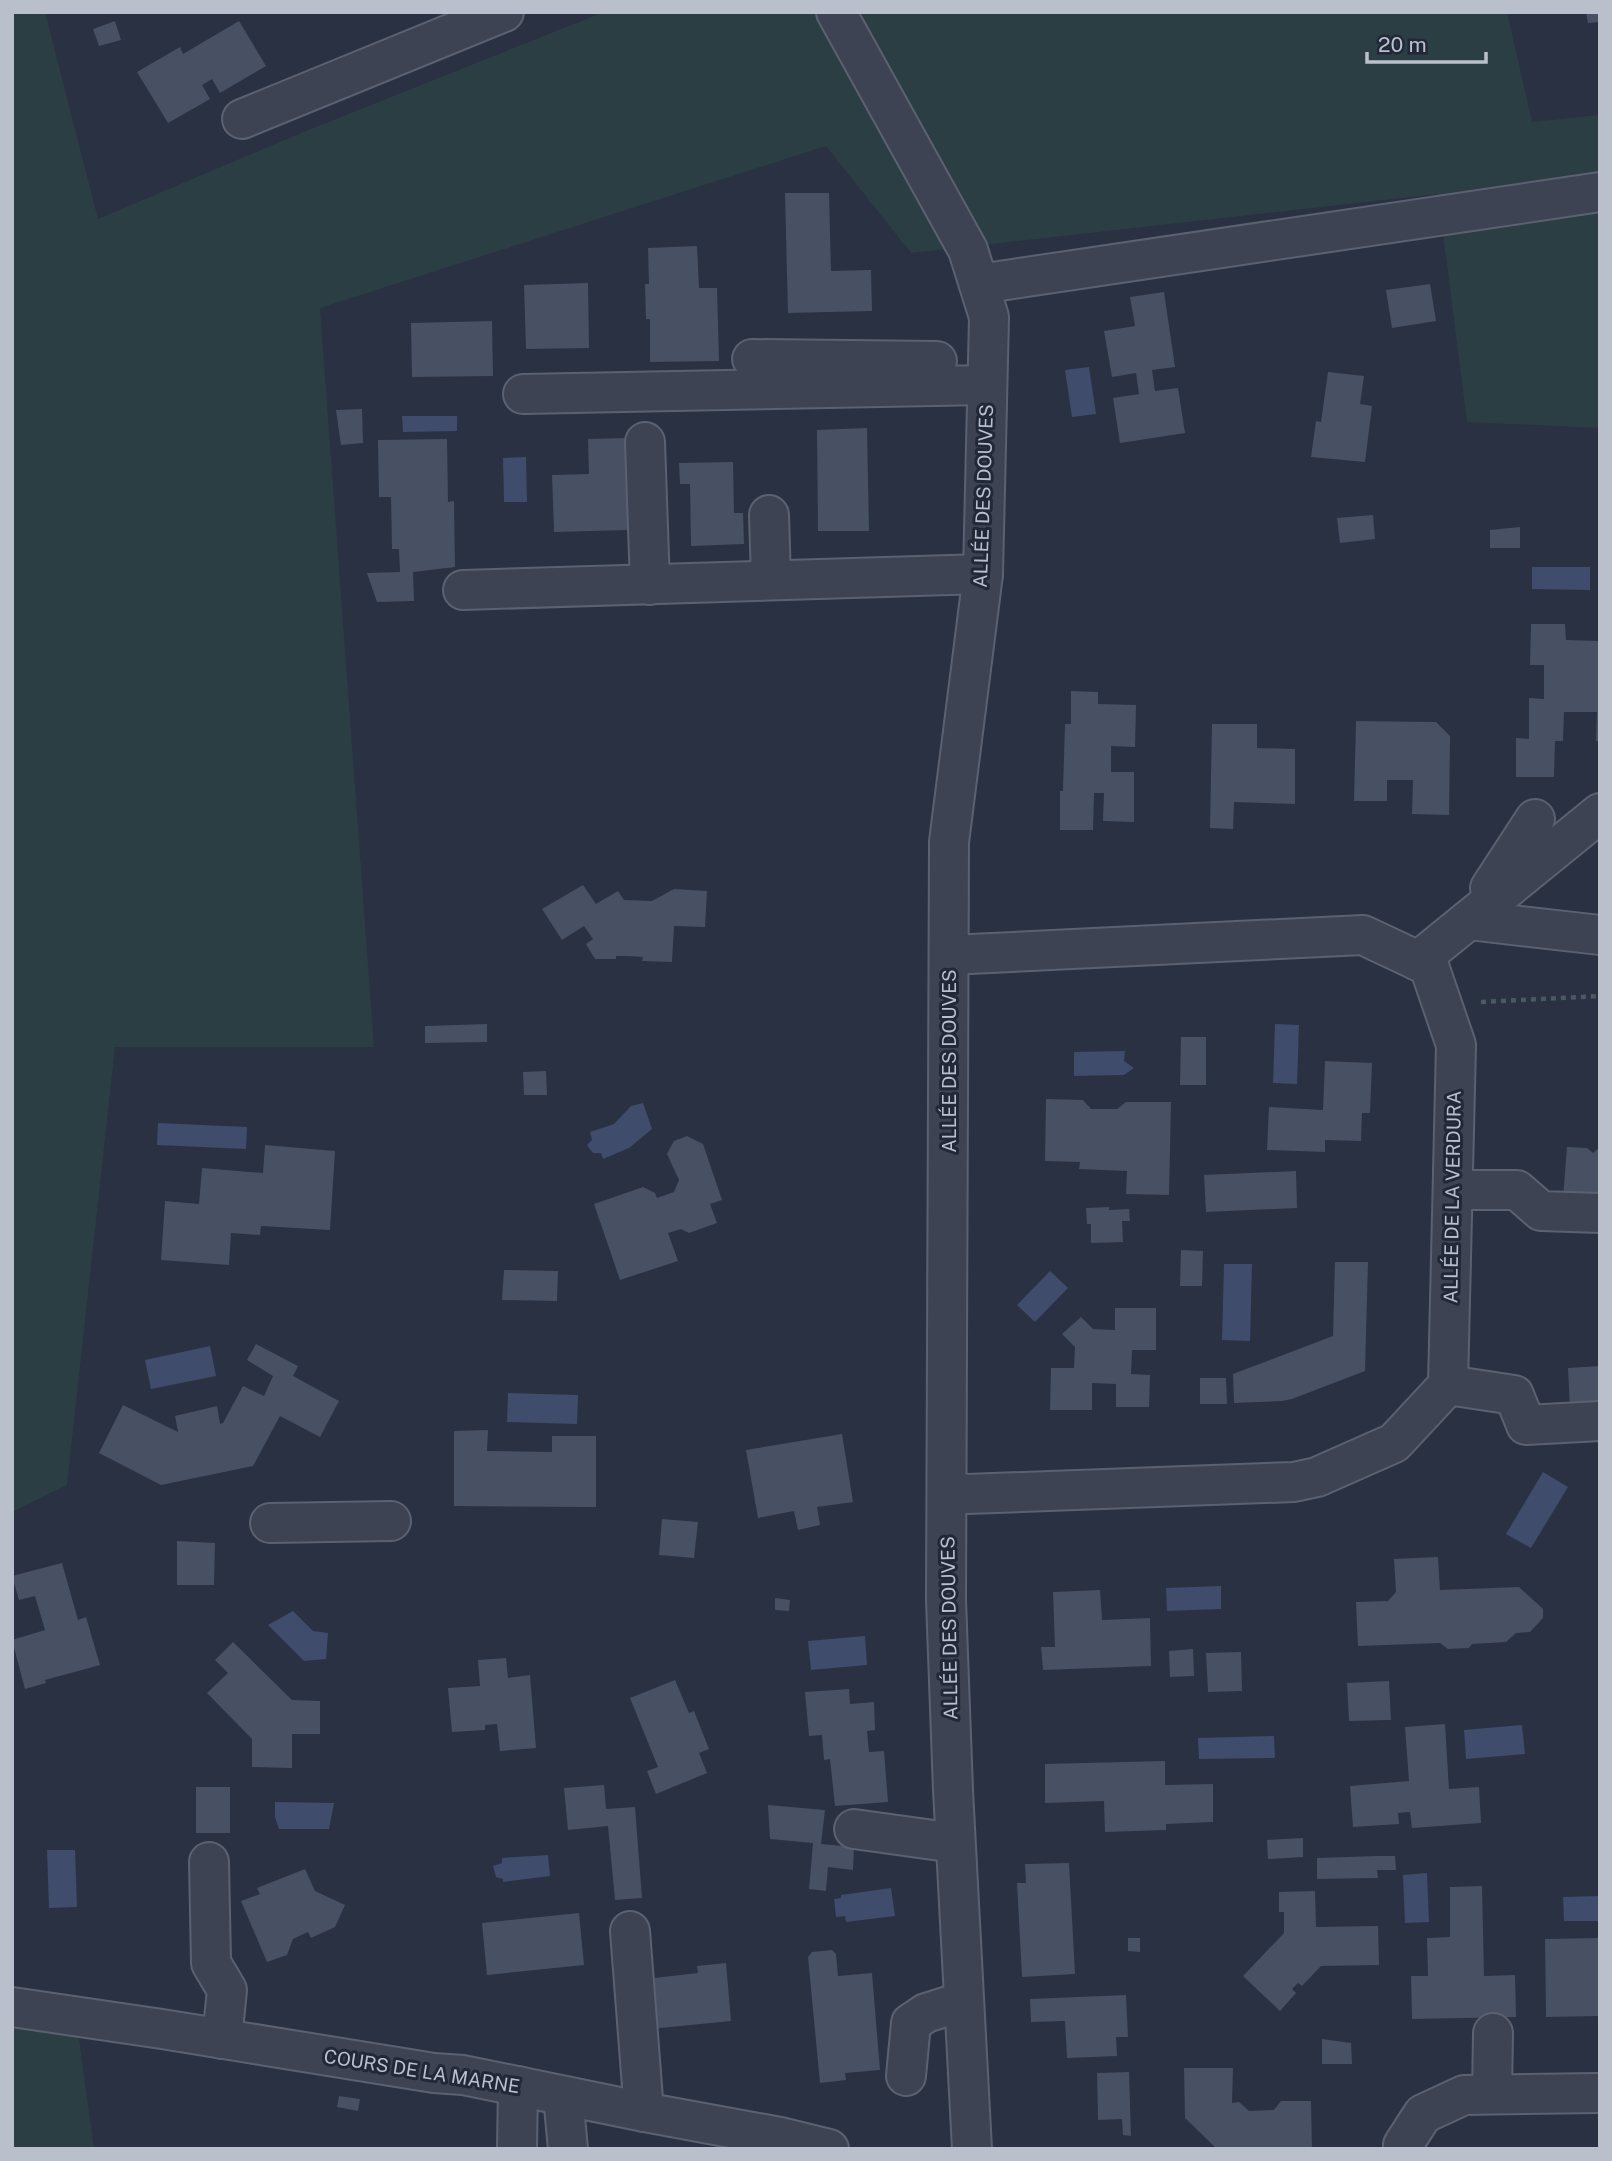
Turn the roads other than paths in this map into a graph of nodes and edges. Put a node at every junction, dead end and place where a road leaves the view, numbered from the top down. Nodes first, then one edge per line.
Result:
1 (504, 12) edge
2 (836, 12) edge
3 (242, 118) dead end
4 (1600, 192) edge
5 (979, 284) junction
6 (751, 359) dead end
7 (988, 373) junction
8 (523, 394) dead end
9 (645, 442) dead end
10 (769, 515) dead end
11 (983, 574) junction
12 (771, 580) junction
13 (650, 585) junction
14 (463, 590) dead end
15 (1600, 813) edge
16 (1535, 819) dead end
17 (1469, 920) junction
18 (1600, 934) edge
19 (949, 955) junction
20 (1418, 961) junction
21 (1453, 1190) junction
22 (1600, 1213) edge
23 (1448, 1385) junction
24 (1600, 1421) edge
25 (947, 1490) junction
26 (391, 1521) dead end
27 (270, 1523) dead end
28 (854, 1829) dead end
29 (956, 1843) junction
30 (209, 1862) dead end
31 (630, 1931) dead end
32 (964, 2001) junction
33 (12, 2007) edge
34 (1493, 2033) dead end
35 (222, 2039) junction
36 (906, 2076) dead end
37 (518, 2086) junction
38 (1600, 2093) edge
39 (1492, 2094) junction
40 (562, 2096) junction
41 (644, 2112) junction
42 (763, 2141) edge
43 (517, 2149) edge
44 (568, 2149) edge
45 (829, 2149) edge
46 (972, 2149) edge
47 (1403, 2149) edge

1 - 3 street
2 - 5 street, ALLÉE DES DOUVES
4 - 5 street
5 - 7 street, ALLÉE DES DOUVES
6 - 7 street
7 - 8 street
7 - 11 street, ALLÉE DES DOUVES
9 - 13 street
10 - 12 street
11 - 12 street
11 - 19 street, ALLÉE DES DOUVES
12 - 13 street
13 - 14 street
15 - 17 street
16 - 17 street
17 - 18 street
17 - 20 street
19 - 20 street
19 - 25 street, ALLÉE DES DOUVES
20 - 21 street, ALLÉE DE LA VERDURA
21 - 22 street
21 - 23 street, ALLÉE DE LA VERDURA
23 - 24 street
23 - 25 street
25 - 29 street, ALLÉE DES DOUVES
26 - 27 street
28 - 29 street
29 - 32 street, ALLÉE DES DOUVES
30 - 35 street
31 - 41 street
32 - 36 street
32 - 46 street, ALLÉE DES DOUVES
33 - 35 street, COURS DE LA MARNE
34 - 39 street
35 - 37 street, COURS DE LA MARNE
37 - 40 street, COURS DE LA MARNE
37 - 43 street
38 - 39 street
39 - 47 street
40 - 41 street, COURS DE LA MARNE
40 - 44 street
41 - 42 street, COURS DE LA MARNE
42 - 45 street, COURS DE LA MARNE

